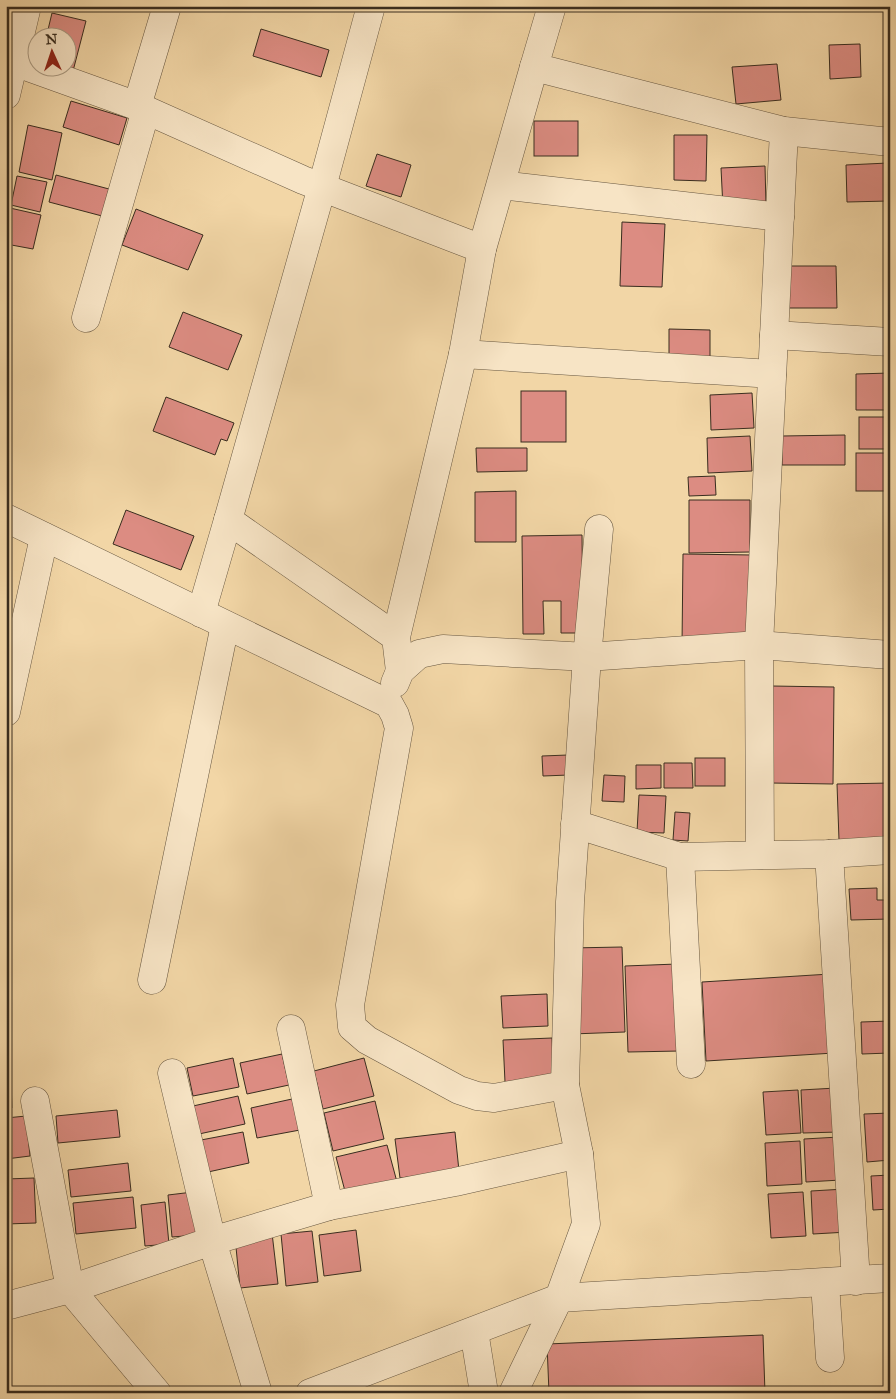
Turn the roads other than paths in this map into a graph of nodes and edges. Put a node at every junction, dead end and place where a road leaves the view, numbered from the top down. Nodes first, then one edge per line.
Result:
1 (27, 6) edge
2 (167, 6) edge
3 (371, 6) edge
4 (552, 6) edge
5 (10, 60) edge
6 (534, 67) junction
7 (6, 94) edge
8 (142, 108) junction
9 (784, 131) junction
10 (890, 142) edge
11 (501, 185) junction
12 (322, 187) junction
13 (780, 216) junction
14 (482, 249) junction
15 (86, 318) dead end
16 (774, 335) junction
17 (890, 342) edge
18 (463, 354) junction
19 (772, 374) junction
20 (6, 518) edge
21 (228, 520) junction
22 (599, 529) dead end
23 (44, 537) junction
24 (201, 613) junction
25 (225, 625) junction
26 (396, 637) junction
27 (759, 645) junction
28 (890, 655) edge
29 (587, 657) junction
30 (400, 670) junction
31 (388, 704) junction
32 (6, 712) edge
33 (575, 824) junction
34 (890, 850) edge
35 (829, 854) junction
36 (760, 856) junction
37 (680, 857) junction
38 (152, 980) dead end
39 (291, 1029) dead end
40 (691, 1064) dead end
41 (172, 1073) dead end
42 (565, 1085) junction
43 (36, 1101) dead end
44 (579, 1154) junction
45 (329, 1206) junction
46 (212, 1241) junction
47 (890, 1278) edge
48 (856, 1281) junction
49 (824, 1283) junction
50 (70, 1289) junction
51 (559, 1298) junction
52 (6, 1306) edge
53 (474, 1330) junction
54 (830, 1358) dead end
55 (157, 1393) edge
56 (258, 1393) edge
57 (310, 1393) edge
58 (484, 1393) edge
59 (513, 1393) edge

1 - 5 street
2 - 8 street
3 - 12 street
4 - 6 street
5 - 7 street
5 - 8 street
6 - 9 street
6 - 11 street
8 - 12 street
8 - 15 street
9 - 10 street
9 - 13 street
11 - 13 street
11 - 14 street
12 - 14 street
12 - 21 street
13 - 16 street
14 - 18 street
16 - 17 street
16 - 19 street
18 - 19 street
18 - 26 street
19 - 27 street
20 - 23 street
21 - 24 street
21 - 26 street
22 - 29 street
23 - 24 street
23 - 32 street
24 - 25 street
25 - 31 street
25 - 38 street
26 - 30 street
27 - 28 street
27 - 29 street
27 - 36 street
29 - 30 street
29 - 33 street
30 - 31 street
31 - 42 street
33 - 37 street
33 - 42 street
34 - 35 street
35 - 36 street
35 - 48 street
36 - 37 street
37 - 40 street
39 - 45 street
41 - 46 street
42 - 44 street
43 - 50 street
44 - 45 street
44 - 51 street
45 - 46 street
46 - 50 street
46 - 56 street
47 - 48 street
48 - 49 street
49 - 51 street
49 - 54 street
50 - 52 street
50 - 55 street
51 - 53 street
51 - 59 street
53 - 57 street
53 - 58 street

